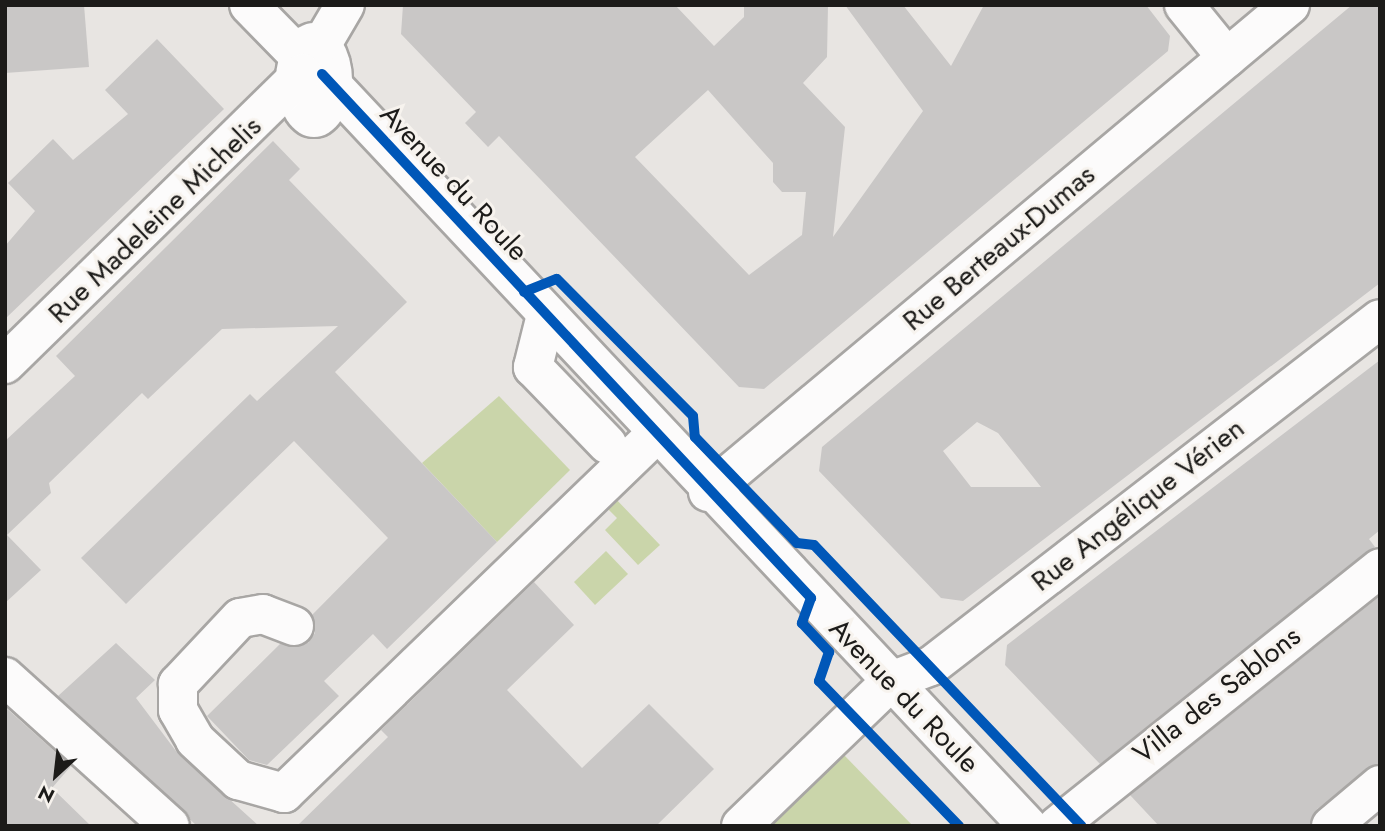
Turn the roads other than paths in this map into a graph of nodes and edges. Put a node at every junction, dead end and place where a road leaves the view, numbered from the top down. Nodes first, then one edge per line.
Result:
1 (249, 5) edge
2 (345, 5) edge
3 (1184, 5) edge
4 (1290, 5) edge
5 (1227, 58) junction
6 (310, 61) junction
7 (545, 315) junction
8 (1380, 319) edge
9 (5, 364) edge
10 (655, 435) junction
11 (607, 444) dead end
12 (708, 492) junction
13 (1380, 568) edge
14 (294, 626) dead end
15 (5, 677) edge
16 (891, 681) junction
17 (1380, 785) edge
18 (170, 826) edge
19 (741, 826) edge
20 (1028, 826) edge
21 (1057, 826) edge
22 (1331, 826) edge

1 - 6 street, Avenue du Roule
2 - 6 street, Rue Madeleine Michelis
3 - 5 street
4 - 5 street, Rue Berteaux-Dumas
5 - 12 street, Rue Berteaux-Dumas
6 - 7 street, Avenue du Roule
6 - 9 street, Rue Madeleine Michelis
7 - 10 street, Avenue du Roule
7 - 11 street
8 - 16 street, Rue Angélique Vérien
10 - 12 street, Avenue du Roule
10 - 14 street
12 - 16 street, Avenue du Roule
13 - 21 street, Villa des Sablons
15 - 18 street
16 - 19 street
16 - 20 street, Avenue du Roule
17 - 22 street

